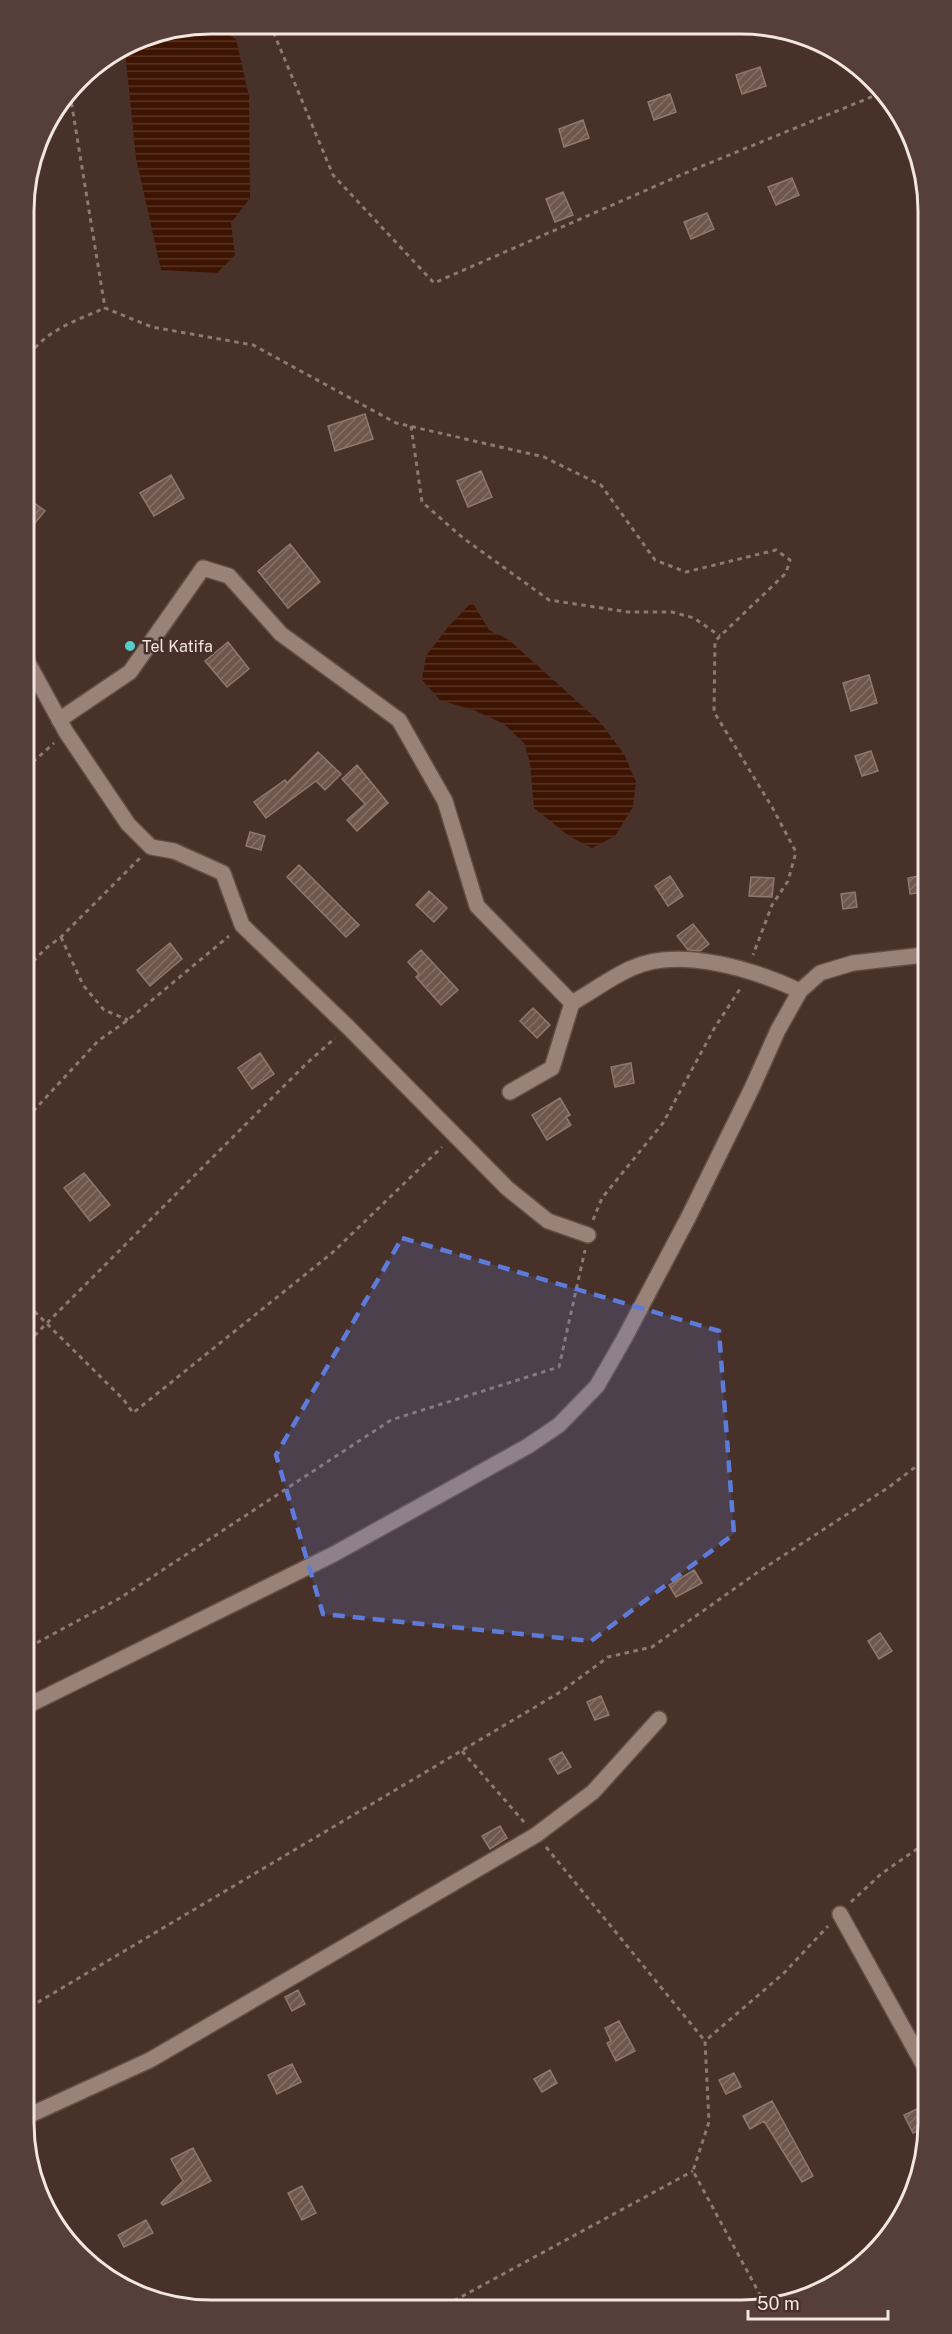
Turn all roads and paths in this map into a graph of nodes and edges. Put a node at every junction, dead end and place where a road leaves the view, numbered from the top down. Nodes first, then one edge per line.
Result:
1 (275, 35) edge
2 (874, 96) edge
3 (105, 308) dead end
4 (35, 347) edge
5 (411, 426) dead end
6 (720, 636) dead end
7 (35, 676) edge
8 (62, 726) junction
9 (35, 758) edge
10 (152, 847) junction
11 (242, 925) junction
12 (61, 937) junction
13 (918, 955) edge
14 (35, 960) edge
15 (800, 992) junction
16 (572, 1003) junction
17 (128, 1020) junction
18 (348, 1027) junction
19 (510, 1092) dead end
20 (35, 1109) edge
21 (454, 1134) junction
22 (588, 1234) dead end
23 (35, 1313) edge
24 (46, 1325) junction
25 (35, 1335) edge
26 (917, 1465) edge
27 (35, 1702) edge
28 (659, 1719) dead end
29 (462, 1751) junction
30 (536, 1835) junction
31 (917, 1849) edge
32 (840, 1914) junction
33 (35, 2004) edge
34 (705, 2041) junction
35 (917, 2053) edge
36 (35, 2113) edge
37 (693, 2171) junction
38 (762, 2298) edge
39 (455, 2300) edge

1 - 2 path
3 - 4 path
5 - 6 path
7 - 8 street
8 - 9 path
8 - 10 street
8 - 16 street
10 - 11 street
10 - 12 path
11 - 17 path
11 - 18 street
12 - 14 path
12 - 17 path
13 - 15 street
15 - 16 street
15 - 27 street
16 - 19 street
17 - 20 path
18 - 21 street
18 - 24 path
21 - 22 street
21 - 24 path
23 - 24 path
24 - 25 path
26 - 29 path
28 - 30 street
29 - 30 path
29 - 33 path
30 - 34 path
30 - 36 street
31 - 32 path
32 - 34 path
32 - 35 street
34 - 37 path
37 - 38 path
37 - 39 path

